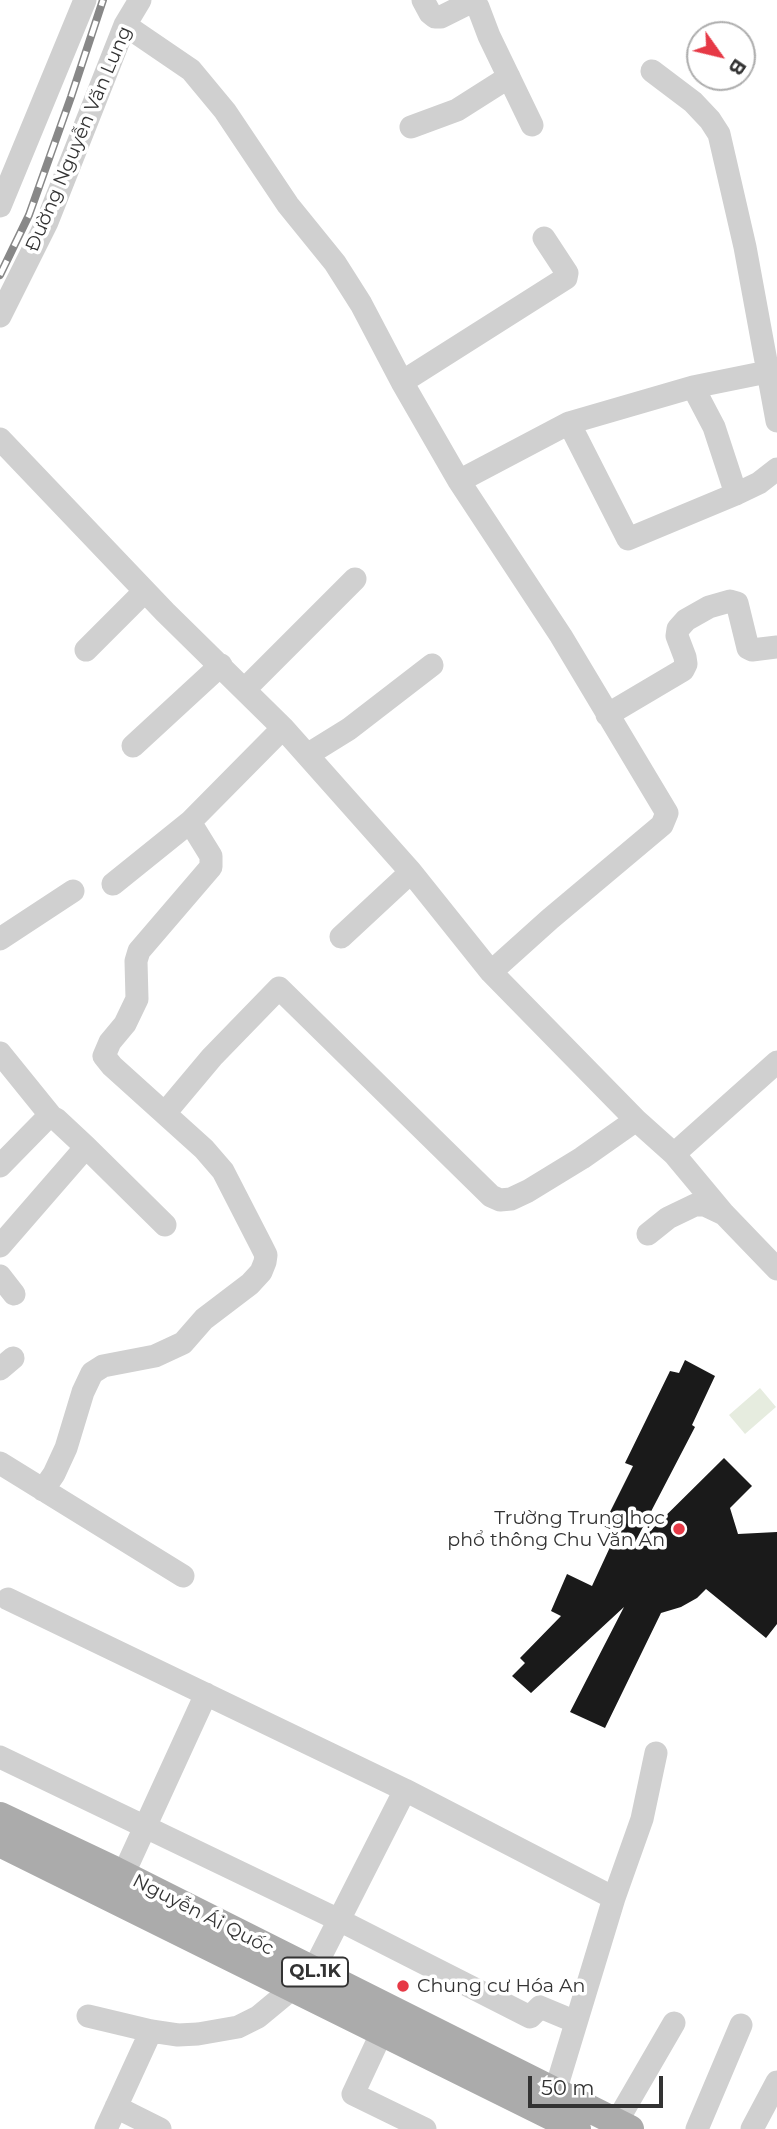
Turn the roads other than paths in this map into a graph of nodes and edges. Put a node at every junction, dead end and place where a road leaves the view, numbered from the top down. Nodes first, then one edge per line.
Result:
1 (85, 0) edge
2 (140, 0) edge
3 (423, 0) edge
4 (125, 25) junction
5 (652, 71) dead end
6 (509, 77) junction
7 (532, 125) dead end
8 (411, 127) dead end
9 (0, 206) edge
10 (544, 238) dead end
11 (0, 316) edge
12 (767, 373) junction
13 (402, 382) junction
14 (693, 387) junction
15 (777, 421) edge
16 (569, 423) junction
17 (0, 439) edge
18 (777, 469) edge
19 (460, 481) junction
20 (736, 494) junction
21 (355, 579) dead end
22 (145, 591) junction
23 (777, 647) edge
24 (86, 649) dead end
25 (432, 664) dead end
26 (221, 665) junction
27 (245, 689) junction
28 (607, 715) junction
29 (283, 728) junction
30 (133, 746) dead end
31 (307, 755) junction
32 (190, 822) junction
33 (411, 872) junction
34 (113, 884) dead end
35 (73, 891) dead end
36 (341, 937) dead end
37 (0, 939) edge
38 (491, 972) junction
39 (0, 1053) edge
40 (777, 1062) edge
41 (165, 1113) junction
42 (51, 1116) junction
43 (636, 1120) junction
44 (86, 1147) junction
45 (674, 1154) junction
46 (0, 1166) edge
47 (724, 1214) junction
48 (165, 1224) dead end
49 (648, 1234) dead end
50 (0, 1246) edge
51 (777, 1269) edge
52 (0, 1463) edge
53 (43, 1489) junction
54 (183, 1576) dead end
55 (8, 1600) dead end
56 (206, 1694) junction
57 (656, 1752) dead end
58 (0, 1758) edge
59 (405, 1790) junction
60 (0, 1816) edge
61 (146, 1826) junction
62 (0, 1843) edge
63 (123, 1875) junction
64 (614, 1898) junction
65 (339, 1920) junction
66 (303, 1979) junction
67 (88, 2016) dead end
68 (576, 2022) junction
69 (674, 2023) dead end
70 (741, 2025) dead end
71 (150, 2031) junction
72 (382, 2032) junction
73 (777, 2082) edge
74 (555, 2092) junction
75 (116, 2107) junction
76 (623, 2126) edge
77 (574, 2128) edge
78 (106, 2129) edge
79 (160, 2129) edge
80 (425, 2129) edge
81 (697, 2129) edge
82 (752, 2129) edge

1 - 9 street
2 - 4 street, Đường Nguyễn Văn Lung
3 - 6 street
4 - 11 street, Đường Nguyễn Văn Lung
4 - 13 street
5 - 12 street
6 - 7 street
6 - 8 street
10 - 13 street
12 - 14 street
12 - 15 street
13 - 19 street
14 - 16 street
14 - 20 street
16 - 19 street
16 - 20 street
17 - 22 street
18 - 20 street
19 - 28 street
21 - 27 street
22 - 24 street
22 - 26 street
23 - 28 street
25 - 31 street
26 - 27 street
26 - 30 street
27 - 29 street
28 - 38 street
29 - 31 street
29 - 32 street
31 - 33 street
32 - 34 street
32 - 41 street
33 - 36 street
33 - 38 street
35 - 37 street
38 - 43 street
39 - 42 street
40 - 45 street
41 - 43 street
41 - 53 street
42 - 44 street
42 - 46 street
43 - 45 street
44 - 48 street
44 - 50 street
45 - 47 street
47 - 49 street
47 - 51 street
52 - 53 street
53 - 54 street
55 - 56 street
56 - 59 street
56 - 61 street
57 - 64 street
58 - 61 street
59 - 64 street
59 - 65 street
60 - 63 main road, Nguyễn Ái Quốc / QL.1K
61 - 63 street
61 - 65 street
62 - 66 main road, Nguyễn Ái Quốc / QL.1K
63 - 66 main road, Nguyễn Ái Quốc / QL.1K
64 - 68 street
65 - 66 street
65 - 68 street
66 - 71 street
66 - 72 main road, Nguyễn Ái Quốc / QL.1K
66 - 74 main road, Nguyễn Ái Quốc / QL.1K
67 - 71 street
68 - 74 street
69 - 76 street
70 - 81 street
71 - 75 street
72 - 77 main road, Nguyễn Ái Quốc / QL.1K
72 - 80 street
73 - 82 street
74 - 76 main road, Nguyễn Ái Quốc / QL.1K
75 - 78 street
75 - 79 street

